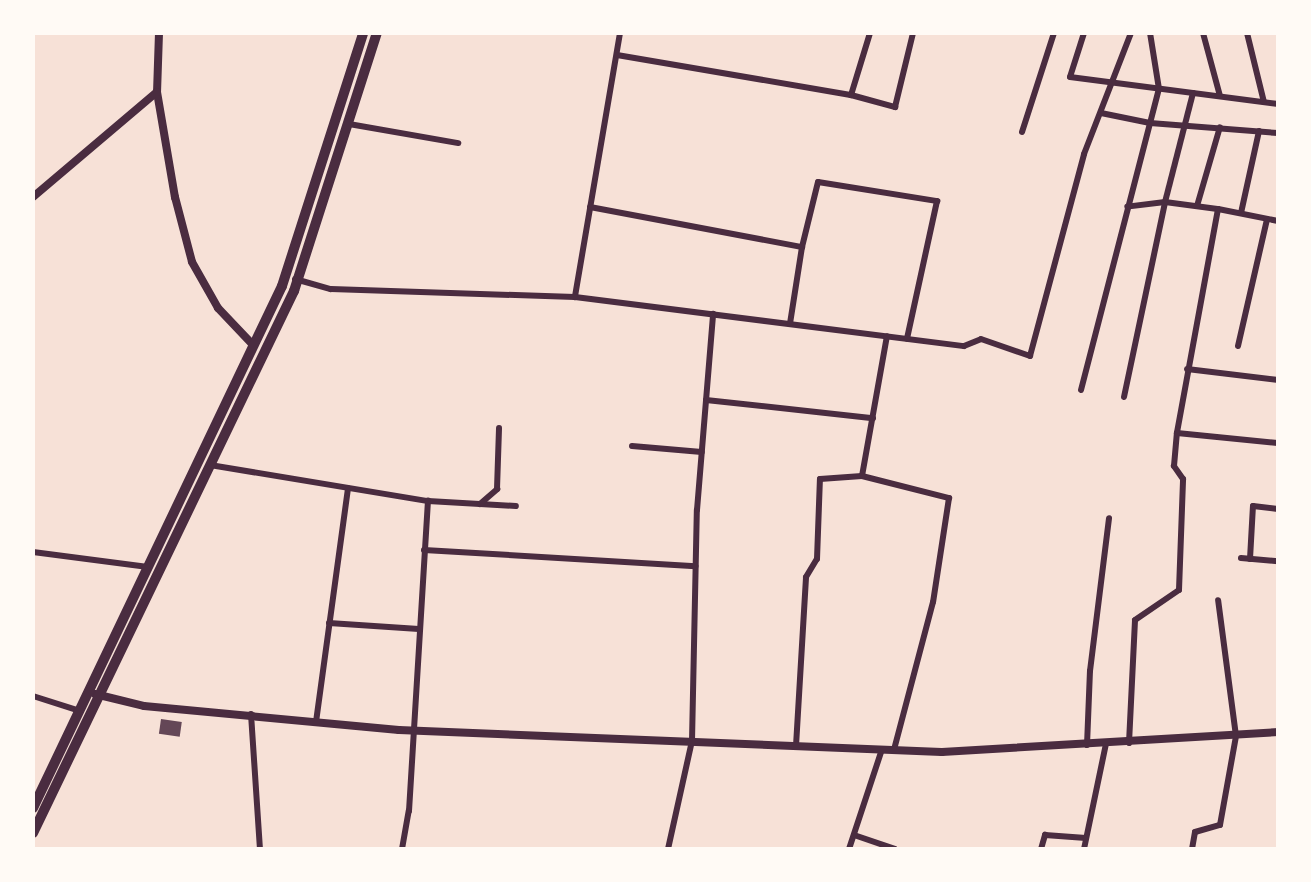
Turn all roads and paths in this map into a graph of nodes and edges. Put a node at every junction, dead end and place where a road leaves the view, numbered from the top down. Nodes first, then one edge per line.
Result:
1 (159, 33) edge
2 (363, 33) edge
3 (377, 33) edge
4 (620, 33) edge
5 (870, 33) edge
6 (913, 33) edge
7 (1054, 33) edge
8 (1084, 33) edge
9 (1131, 33) edge
10 (1150, 33) edge
11 (1203, 33) edge
12 (1247, 33) edge
13 (617, 55) junction
14 (1112, 86) junction
15 (1159, 89) junction
16 (157, 92) junction
17 (1193, 93) junction
18 (851, 95) junction
19 (1220, 96) junction
20 (1264, 102) junction
21 (1278, 104) edge
22 (1101, 113) junction
23 (1150, 122) junction
24 (1185, 123) junction
25 (349, 124) junction
26 (1220, 127) junction
27 (1259, 131) junction
28 (1022, 132) dead end
29 (1278, 133) edge
30 (458, 143) dead end
31 (33, 197) edge
32 (1165, 202) junction
33 (1197, 206) junction
34 (590, 207) junction
35 (1127, 207) junction
36 (1218, 209) junction
37 (1241, 213) junction
38 (1267, 219) junction
39 (1278, 221) edge
40 (802, 247) junction
41 (286, 276) junction
42 (298, 279) junction
43 (575, 297) junction
44 (713, 314) junction
45 (790, 324) junction
46 (887, 336) junction
47 (907, 338) junction
48 (254, 346) junction
49 (1238, 346) dead end
50 (264, 352) junction
51 (1187, 369) junction
52 (1278, 380) edge
53 (1082, 390) dead end
54 (1124, 397) dead end
55 (706, 400) junction
56 (873, 418) junction
57 (499, 428) dead end
58 (1177, 433) junction
59 (1278, 443) edge
60 (632, 446) dead end
61 (702, 452) junction
62 (210, 465) junction
63 (862, 476) junction
64 (348, 488) junction
65 (428, 501) junction
66 (480, 504) junction
67 (516, 506) dead end
68 (1278, 509) edge
69 (1109, 518) dead end
70 (424, 550) junction
71 (33, 552) edge
72 (1241, 558) dead end
73 (1250, 559) junction
74 (1278, 561) edge
75 (696, 566) junction
76 (148, 567) junction
77 (1218, 600) dead end
78 (330, 623) junction
79 (419, 629) junction
80 (89, 691) junction
81 (33, 696) edge
82 (101, 696) junction
83 (80, 711) junction
84 (251, 714) junction
85 (316, 722) junction
86 (412, 730) junction
87 (1278, 732) edge
88 (1236, 736) junction
89 (692, 741) junction
90 (1129, 743) junction
91 (1106, 744) junction
92 (1087, 745) junction
93 (796, 746) junction
94 (882, 750) junction
95 (894, 750) junction
96 (33, 808) edge
97 (33, 833) edge
98 (853, 835) junction
99 (1086, 838) junction
100 (260, 849) edge
101 (402, 849) edge
102 (668, 849) edge
103 (849, 849) edge
104 (895, 849) edge
105 (1041, 849) edge
106 (1084, 849) edge
107 (1192, 849) edge

1 - 16 street
2 - 41 main road
3 - 25 main road
4 - 13 street
5 - 18 street
6 - 18 street
7 - 28 street
8 - 14 street
9 - 14 street
10 - 15 street
11 - 19 street
12 - 20 street
13 - 18 street
13 - 34 street
14 - 15 street
14 - 22 street
15 - 17 street
15 - 23 street
16 - 31 street
16 - 48 street
17 - 19 street
17 - 24 street
19 - 20 street
20 - 21 street
22 - 23 street
22 - 47 street
23 - 24 street
23 - 35 street
24 - 26 street
24 - 32 street
25 - 30 street
25 - 42 main road
26 - 27 street
26 - 33 street
27 - 29 street
27 - 37 street
32 - 33 street
32 - 35 street
32 - 54 street
33 - 36 street
34 - 40 street
34 - 43 street
35 - 53 street
36 - 37 street
36 - 51 street
37 - 38 street
38 - 39 street
38 - 49 street
40 - 45 street
40 - 47 street
41 - 42 street
41 - 48 main road
42 - 43 street
42 - 50 main road
43 - 44 street
44 - 45 street
44 - 55 street
45 - 46 street
46 - 47 street
46 - 56 street
48 - 50 main road
48 - 76 main road
50 - 62 main road
51 - 52 street
51 - 58 street
55 - 56 street
55 - 61 street
56 - 63 street
57 - 66 street
58 - 59 street
58 - 90 street
60 - 61 street
61 - 75 street
62 - 64 street
62 - 82 main road
63 - 93 street
63 - 95 street
64 - 65 street
64 - 78 street
65 - 66 street
65 - 70 street
66 - 67 street
68 - 73 street
69 - 92 street
70 - 75 street
70 - 79 street
71 - 76 street
72 - 73 street
73 - 74 street
75 - 89 street
76 - 80 main road
77 - 88 street
78 - 79 street
78 - 85 street
79 - 86 street
80 - 82 street
80 - 83 main road
81 - 83 street
82 - 84 street
82 - 97 main road
83 - 96 main road
84 - 85 street
84 - 100 street
85 - 86 street
86 - 89 street
86 - 101 street
87 - 88 street
88 - 90 street
88 - 107 street
89 - 93 street
89 - 102 street
90 - 91 street
91 - 92 street
91 - 99 street
92 - 95 street
93 - 94 street
94 - 95 street
94 - 98 street
98 - 103 street
98 - 104 street
99 - 105 street
99 - 106 street

